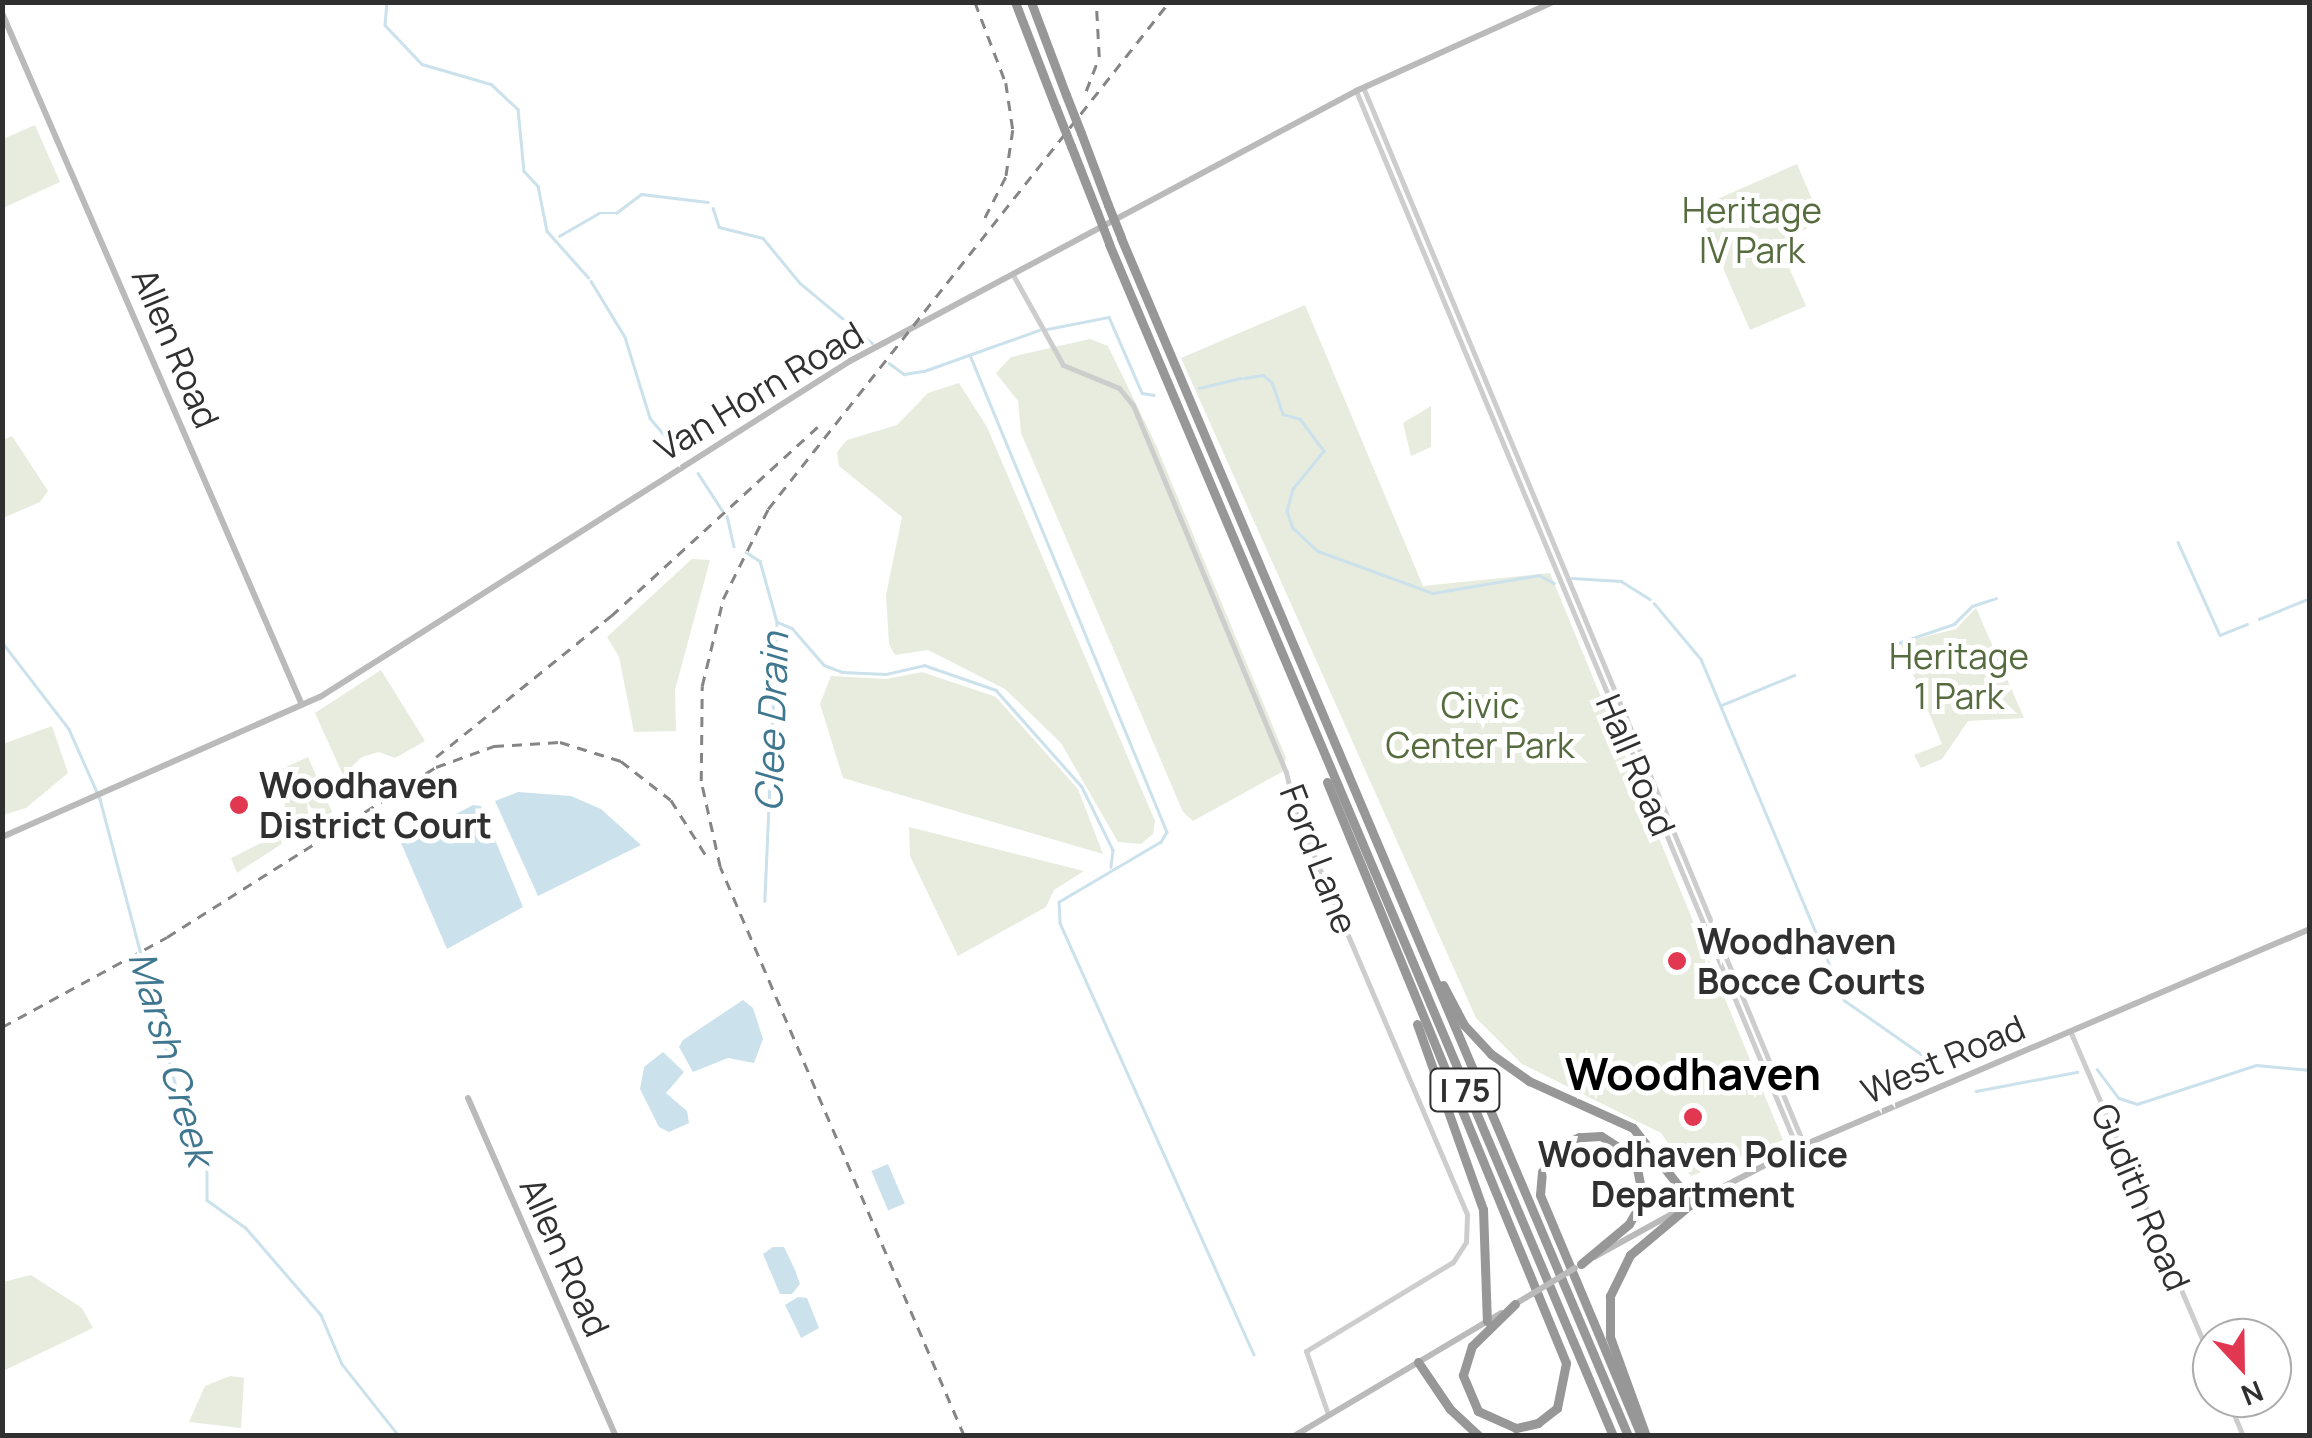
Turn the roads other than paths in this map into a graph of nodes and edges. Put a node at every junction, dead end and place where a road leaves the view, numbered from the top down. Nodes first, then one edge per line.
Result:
1 (1015, 2) edge
2 (1031, 2) edge
3 (1553, 2) edge
4 (2, 13) edge
5 (1359, 89) junction
6 (1012, 275) junction
7 (302, 704) junction
8 (1318, 745) junction
9 (2, 837) edge
10 (2310, 929) edge
11 (1413, 930) junction
12 (1402, 974) junction
13 (2071, 1032) junction
14 (468, 1098) dead end
15 (1800, 1146) junction
16 (1692, 1202) junction
17 (1578, 1266) junction
18 (1516, 1304) junction
19 (2193, 1318) edge
20 (1487, 1322) junction
21 (1418, 1362) junction
22 (1328, 1414) junction
23 (616, 1436) edge
24 (1294, 1436) edge
25 (1479, 1436) edge
26 (1613, 1436) edge
27 (1628, 1436) edge
28 (1644, 1436) edge

1 - 8 highway, I 75, bridge
2 - 11 highway, I 75, bridge
3 - 5 main road, Van Horn Road
4 - 7 main road, Allen Road
5 - 6 main road, Van Horn Road
5 - 15 street, Hall Road
6 - 7 main road, Van Horn Road
6 - 22 street, Ford Lane
7 - 9 main road, Van Horn Road
8 - 12 highway
8 - 26 highway, I 75
10 - 13 main road, West Road
11 - 16 highway
11 - 27 highway, I 75
12 - 18 highway
12 - 20 highway
13 - 15 main road, West Road
13 - 19 street, Gudith Road
14 - 23 main road, Allen Road
15 - 16 main road, West Road
16 - 17 main road, West Road
16 - 28 highway
17 - 18 main road, West Road, bridge
17 - 28 highway
18 - 20 main road, West Road
20 - 21 main road, West Road
21 - 22 main road, West Road
21 - 25 highway
22 - 24 main road, West Road

